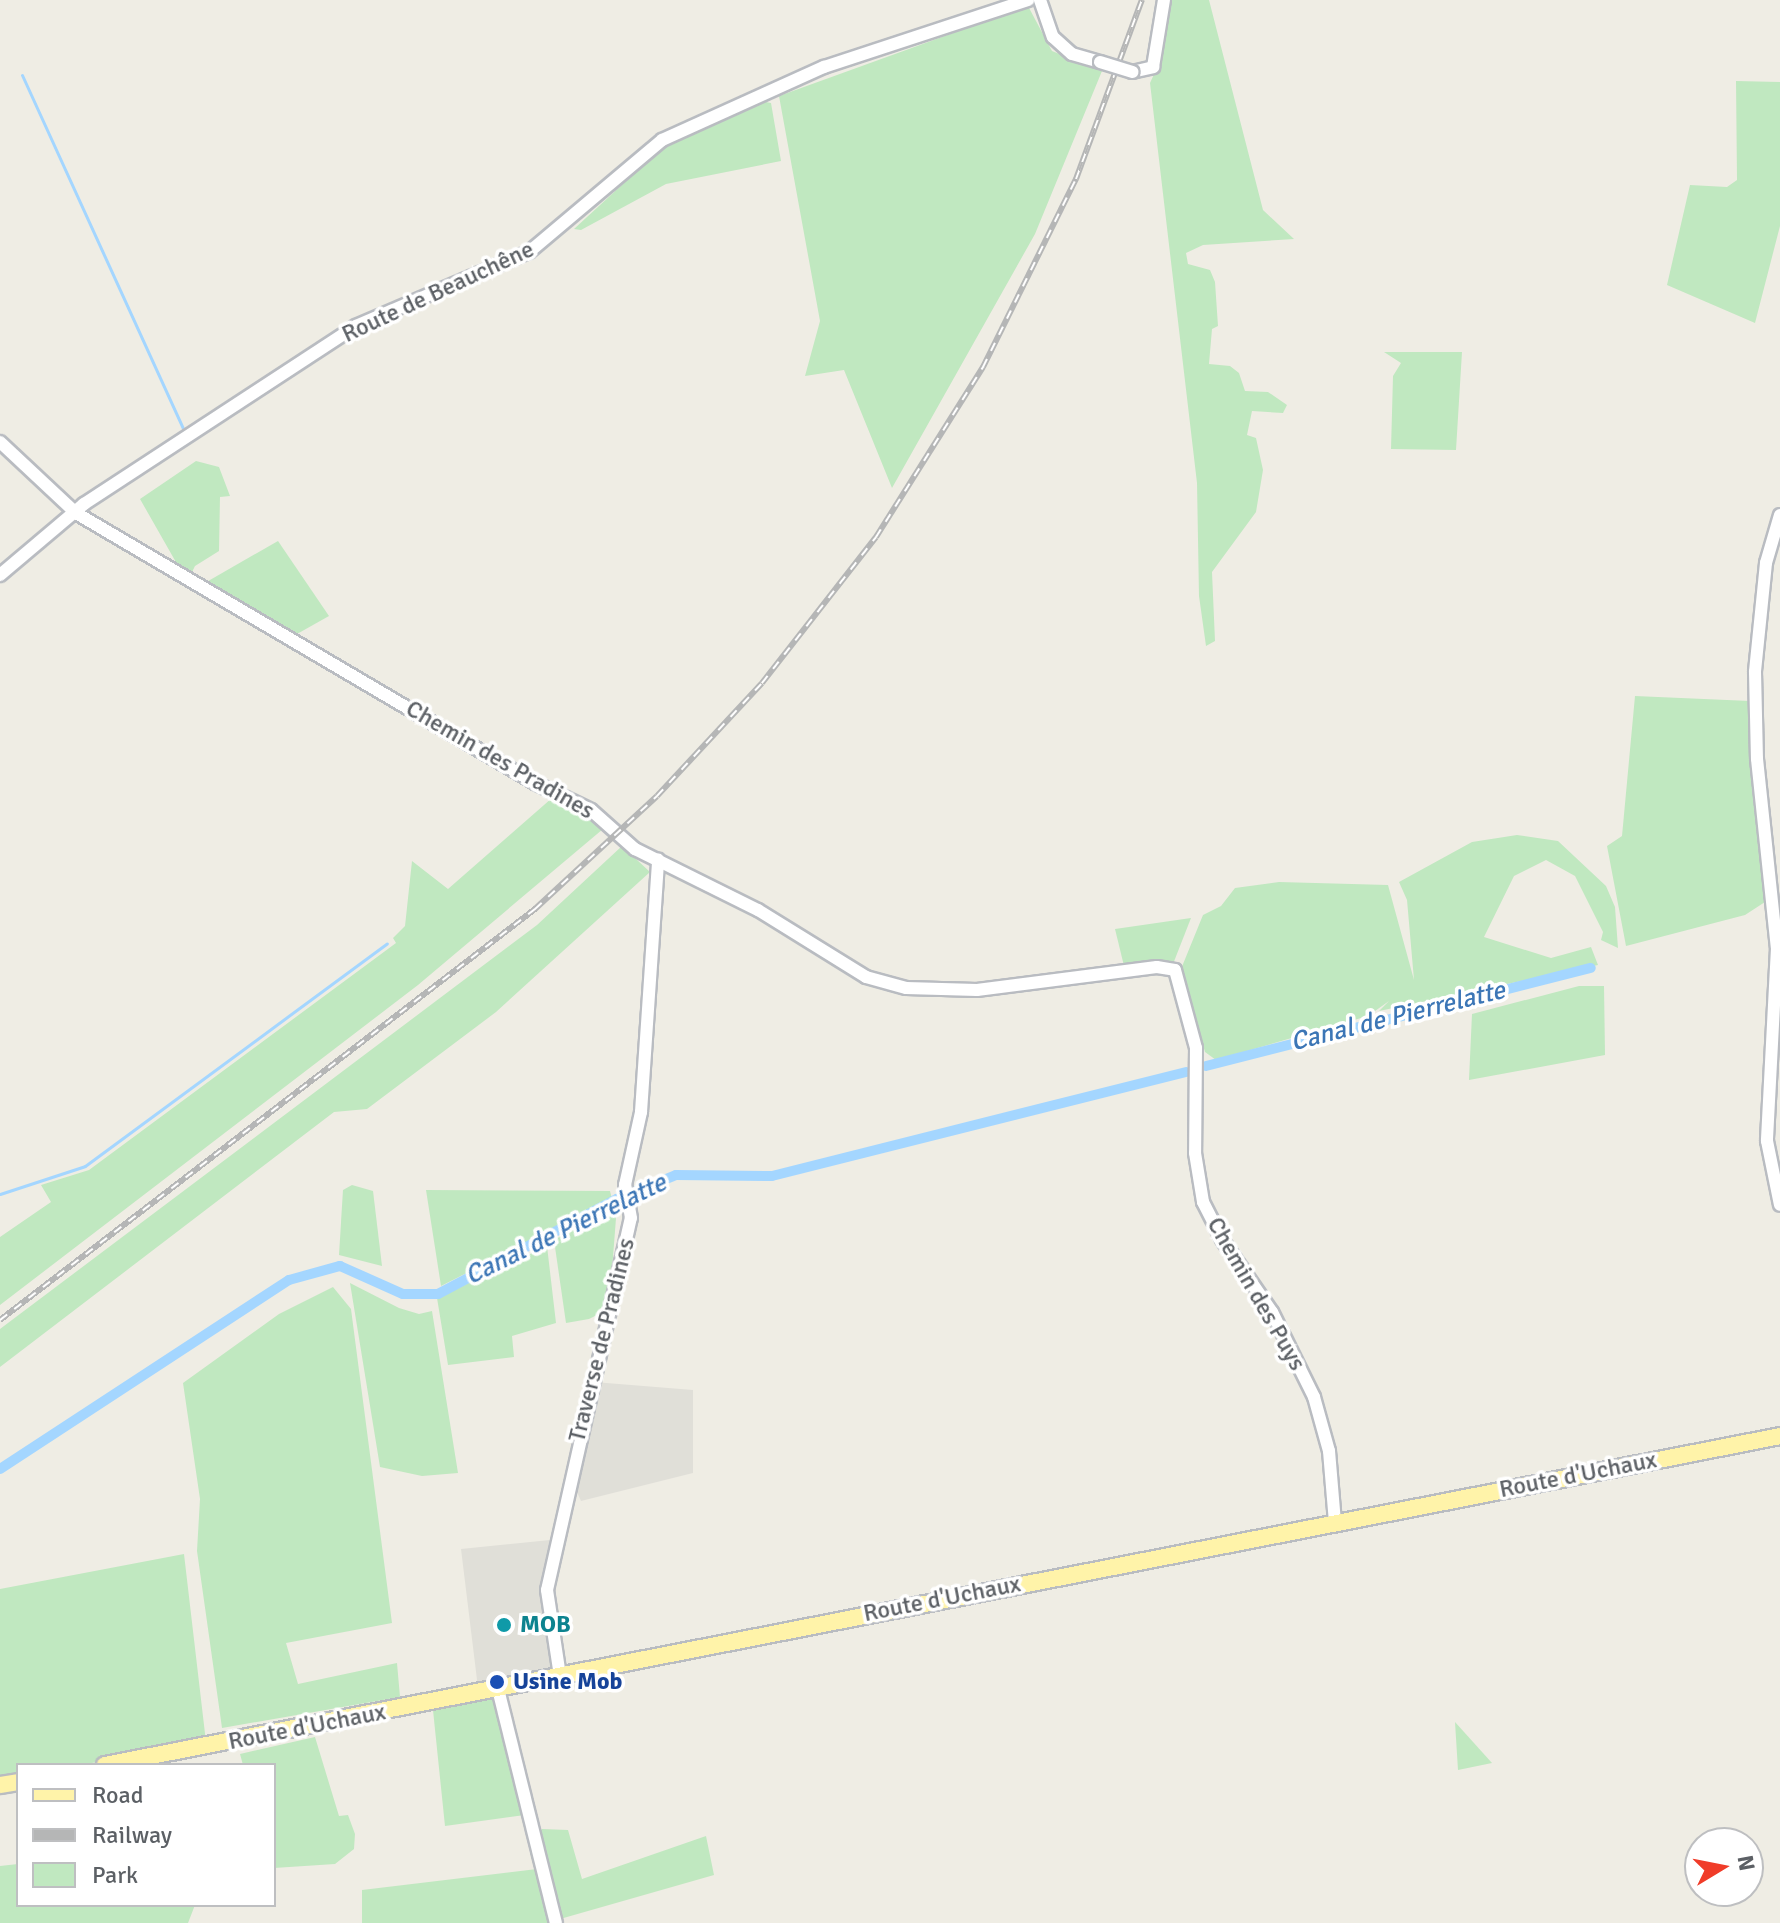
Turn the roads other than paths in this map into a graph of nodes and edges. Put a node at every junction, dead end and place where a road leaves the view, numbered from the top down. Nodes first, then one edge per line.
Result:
1 (1028, 0) edge
2 (1040, 0) edge
3 (1164, 0) edge
4 (0, 442) edge
5 (76, 513) junction
6 (1780, 515) edge
7 (0, 575) edge
8 (658, 860) junction
9 (1175, 970) joint
10 (1780, 1205) edge
11 (1780, 1436) edge
12 (1335, 1523) junction
13 (560, 1676) junction
14 (498, 1689) junction
15 (115, 1763) edge
16 (556, 1923) edge

1 - 5 street, Route de Beauchêne
2 - 3 street, bridge
4 - 5 street, Chemin des Pradines
5 - 7 street, Route de Beauchêne
5 - 8 street, Chemin des Pradines
6 - 10 street
8 - 9 street, Chemin des Pradines
8 - 13 street, Traverse de Pradines
9 - 12 street, Chemin des Puys
11 - 12 main road, Route d'Uchaux
12 - 13 main road, Route d'Uchaux
13 - 14 main road, Route d'Uchaux
14 - 15 main road, Route d'Uchaux
14 - 16 street

